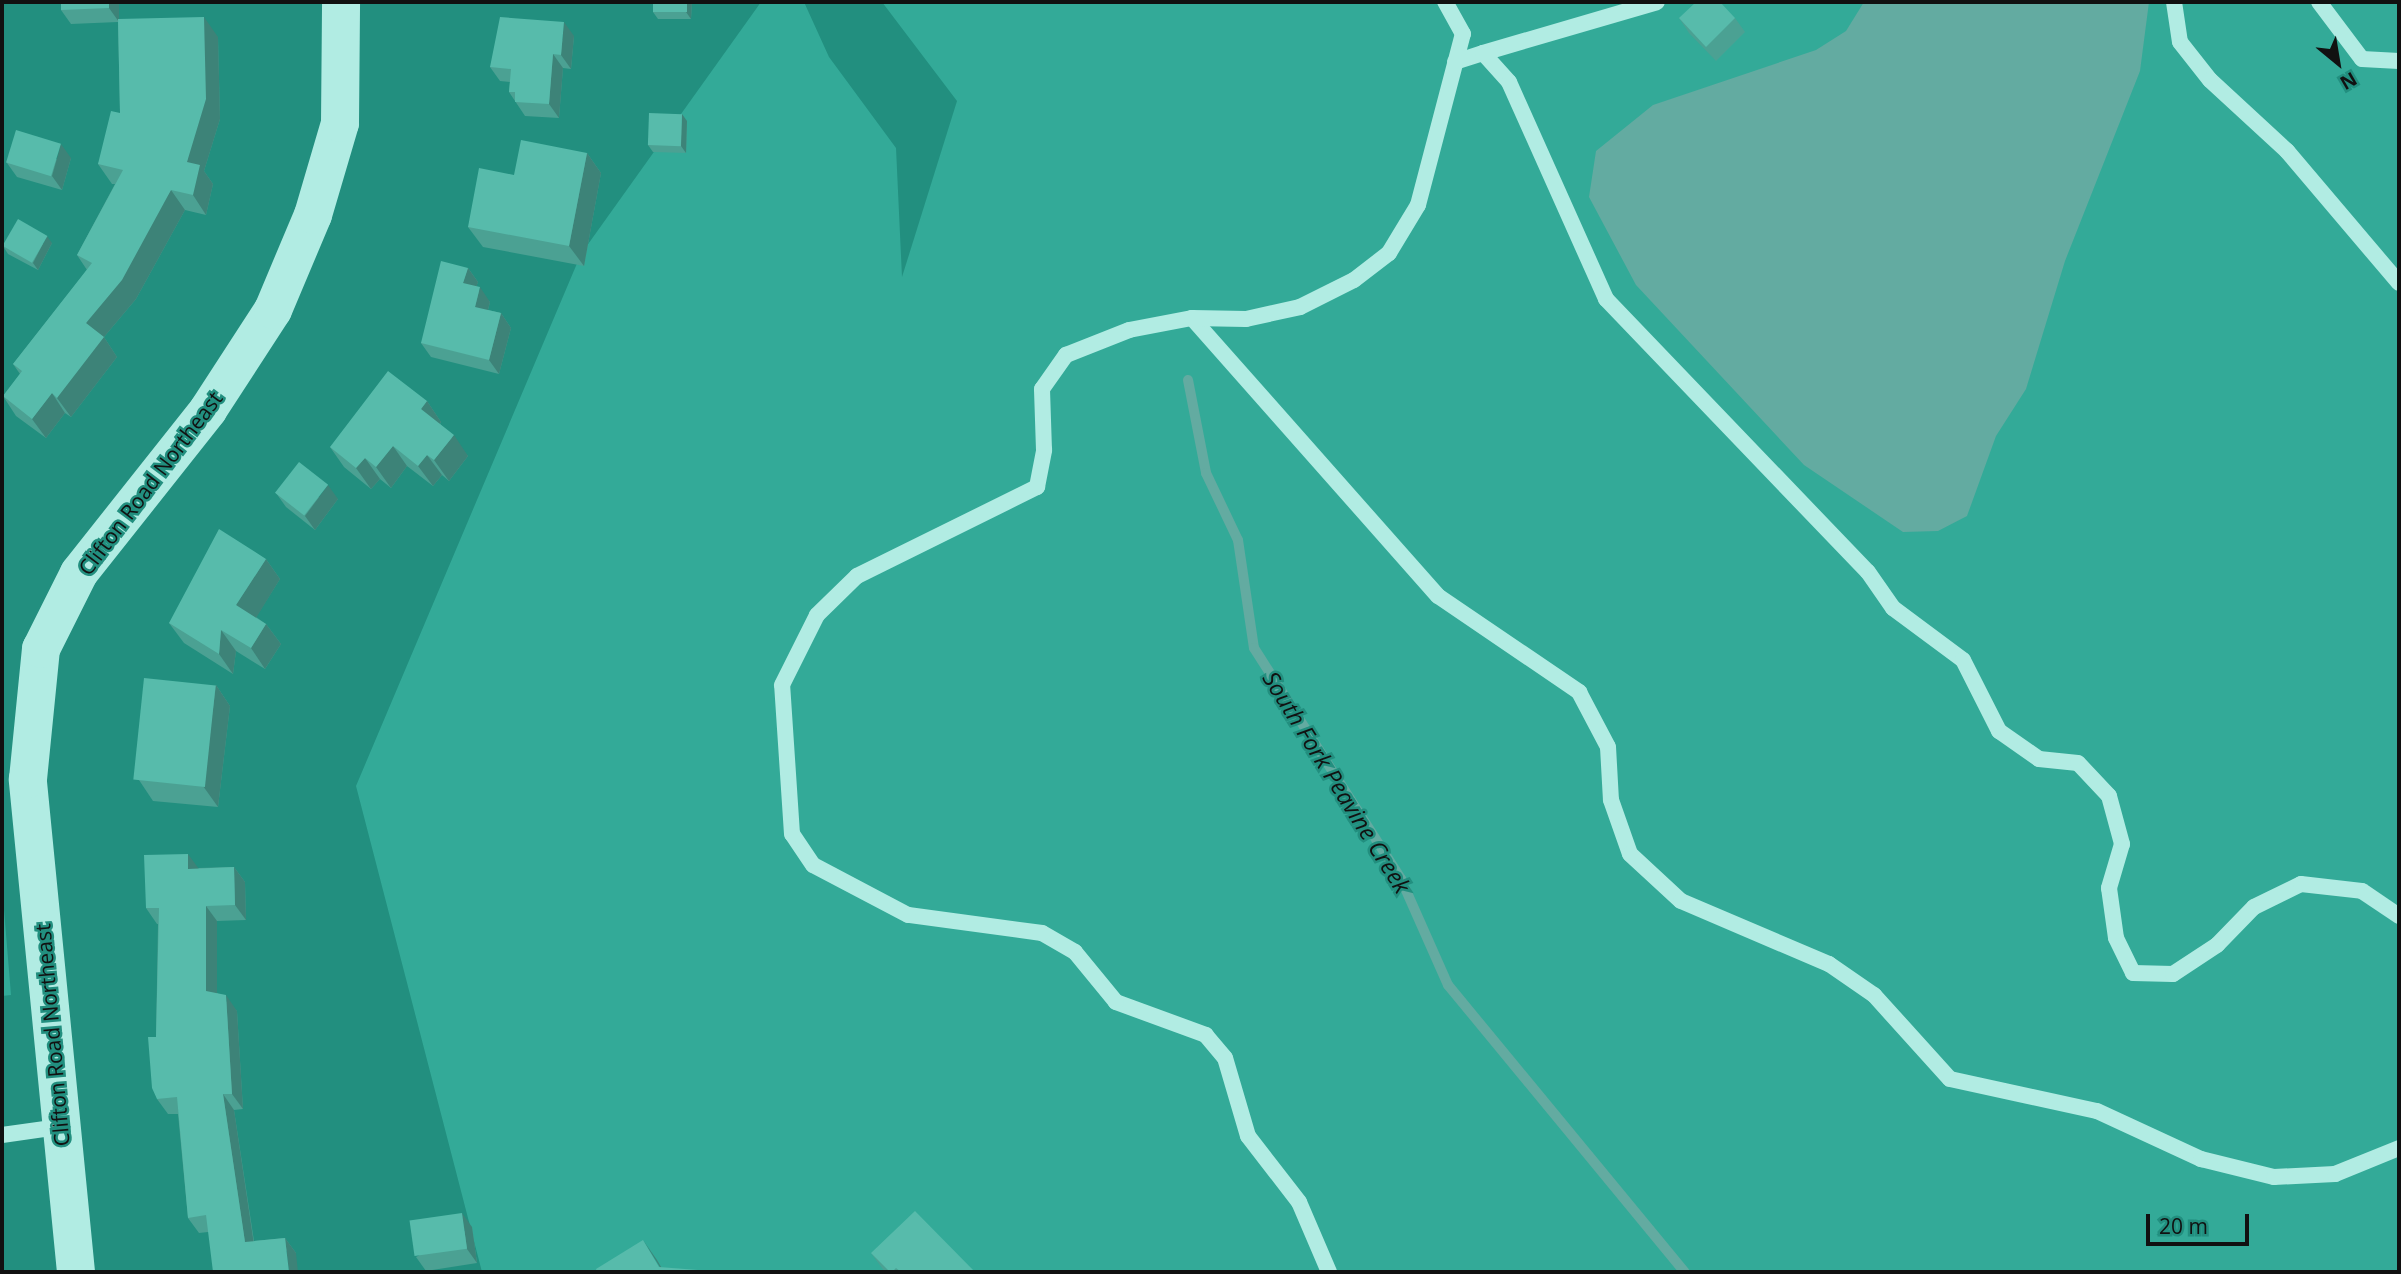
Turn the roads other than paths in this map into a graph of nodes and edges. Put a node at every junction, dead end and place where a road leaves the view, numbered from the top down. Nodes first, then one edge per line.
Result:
1 (341, 2) edge
2 (1445, 2) edge
3 (1657, 2) edge
4 (2174, 2) edge
5 (2319, 2) edge
6 (1483, 53) junction
7 (2399, 61) edge
8 (1455, 62) junction
9 (2399, 283) edge
10 (1192, 318) junction
11 (2399, 916) edge
12 (59, 1127) junction
13 (2, 1135) edge
14 (2399, 1149) edge
15 (76, 1272) edge
16 (1329, 1272) edge

1 - 12 street, Clifton Road Northeast
2 - 8 lane
3 - 6 lane
4 - 9 lane
5 - 7 lane
6 - 8 lane
6 - 11 lane
8 - 10 lane
10 - 14 lane
10 - 16 lane
12 - 13 lane
12 - 15 street, Clifton Road Northeast

